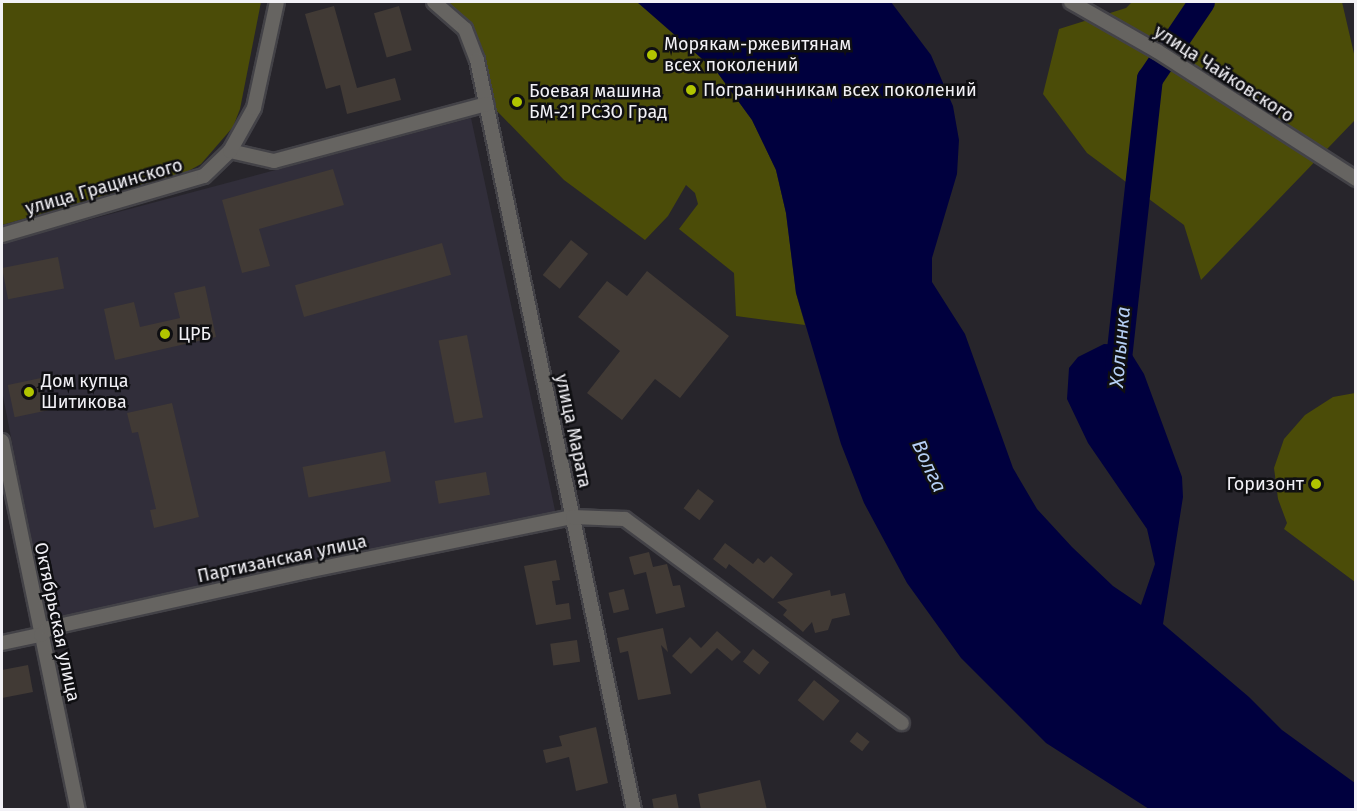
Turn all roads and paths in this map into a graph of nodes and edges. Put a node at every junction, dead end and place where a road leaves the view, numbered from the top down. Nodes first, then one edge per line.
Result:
1 (277, 2) edge
2 (434, 2) edge
3 (1071, 2) edge
4 (486, 104) junction
5 (230, 151) junction
6 (1356, 179) edge
7 (2, 235) edge
8 (2, 441) edge
9 (573, 518) junction
10 (41, 635) junction
11 (2, 643) edge
12 (902, 723) dead end
13 (78, 810) edge
14 (634, 810) edge

1 - 5 street, улица Грацинского
2 - 4 street, улица Марата
3 - 6 street, улица Чайковского
4 - 5 street
4 - 9 street, улица Марата
5 - 7 street, улица Грацинского
8 - 10 street, Октябрьская улица
9 - 10 street, Партизанская улица
9 - 12 street, Партизанская улица
9 - 14 street, улица Марата
10 - 11 street, Партизанская улица
10 - 13 street, Октябрьская улица

